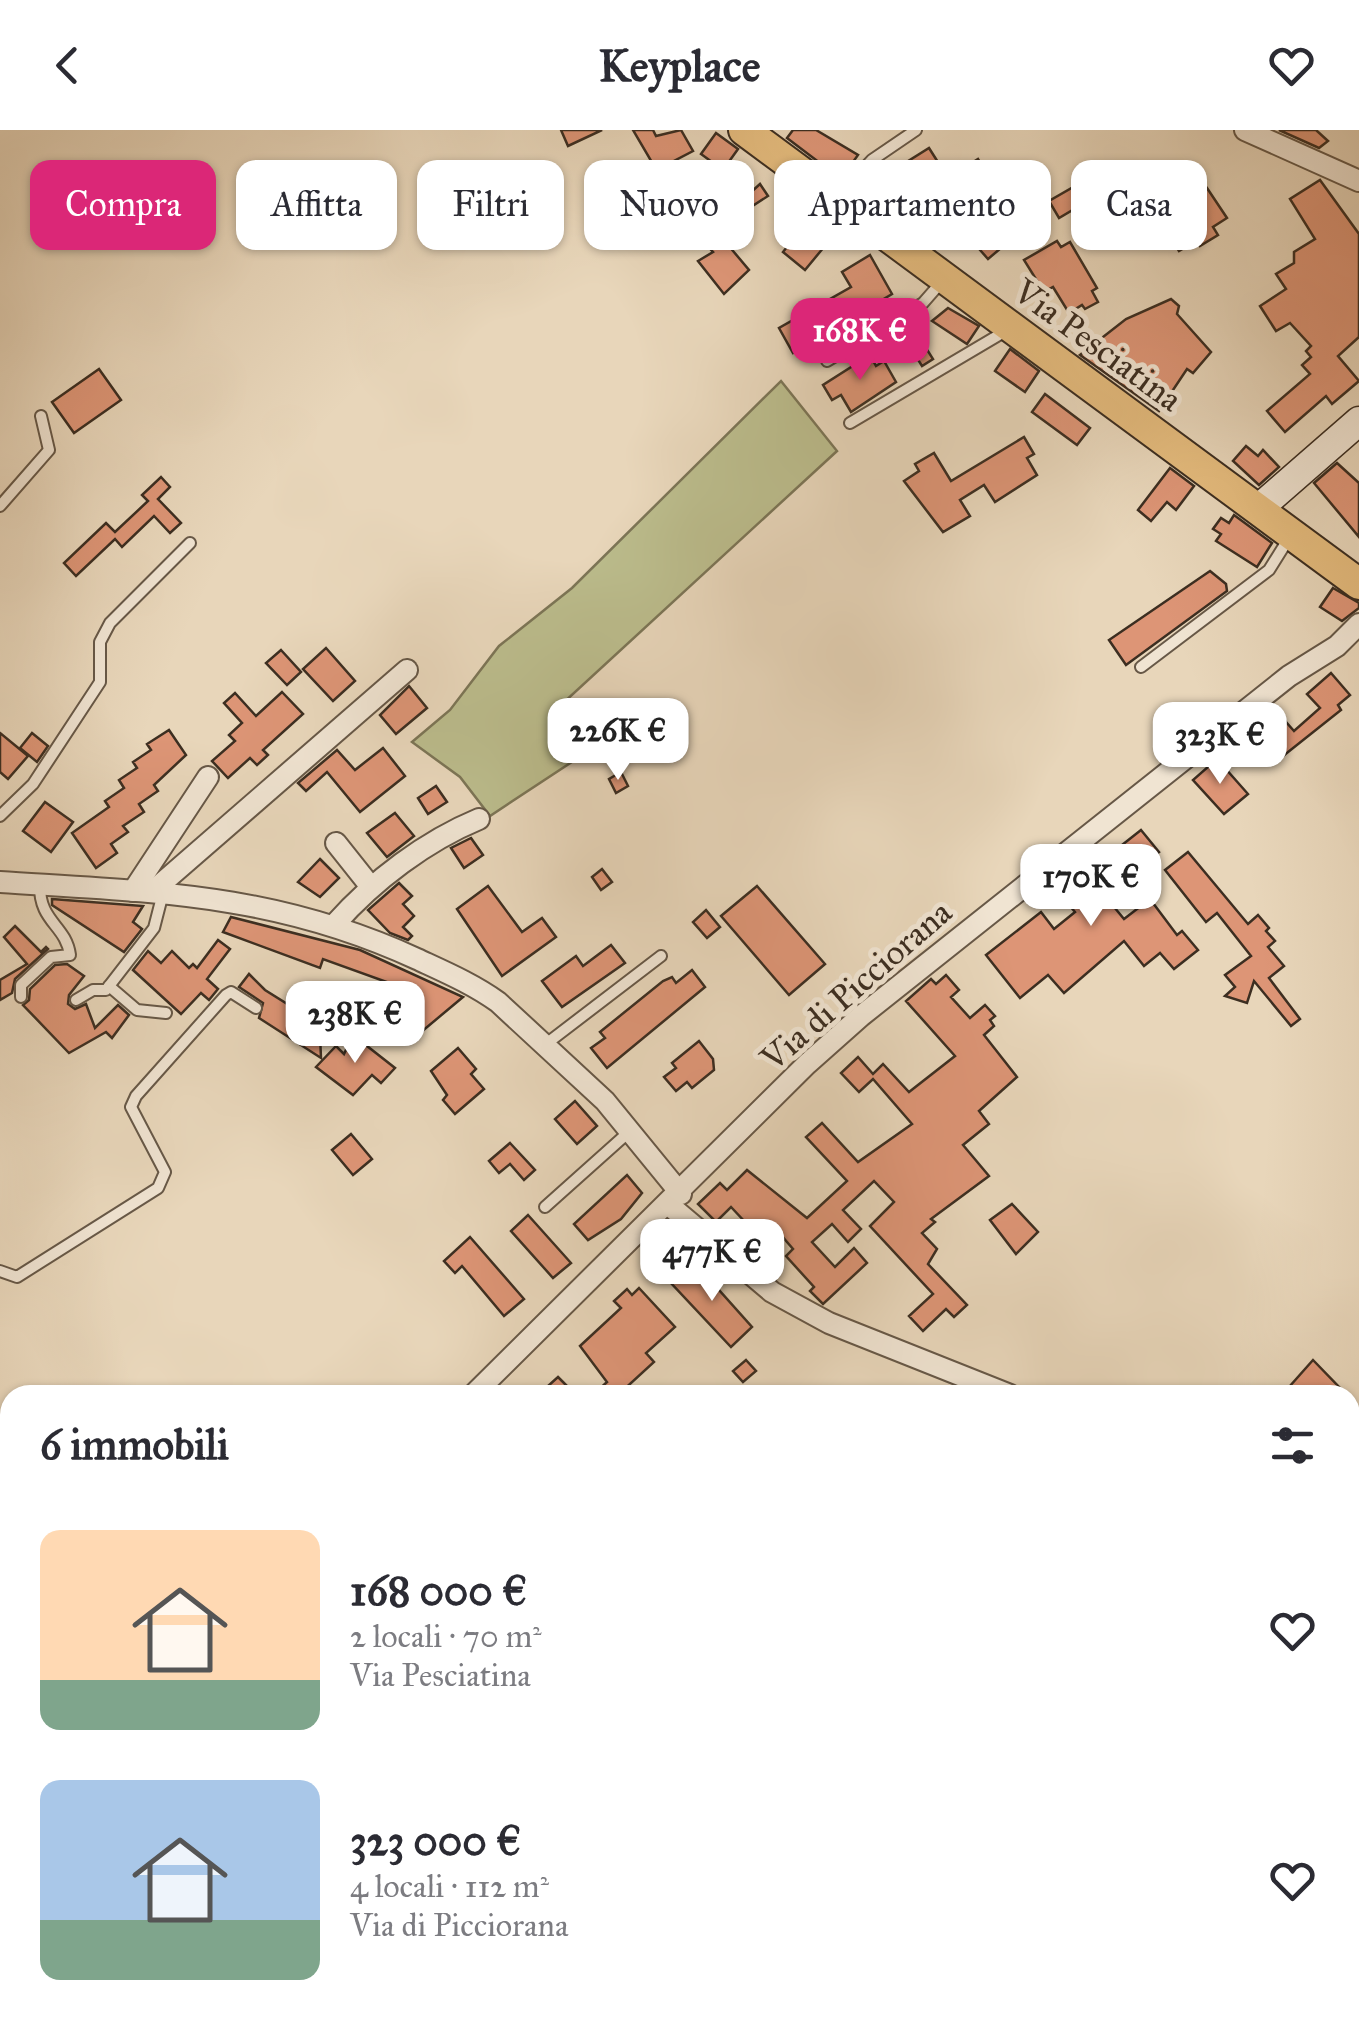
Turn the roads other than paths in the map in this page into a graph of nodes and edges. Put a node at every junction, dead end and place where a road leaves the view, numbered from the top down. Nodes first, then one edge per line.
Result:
1 (744, 130) edge
2 (916, 130) edge
3 (1245, 130) edge
4 (784, 160) edge
5 (872, 160) edge
6 (1359, 182) edge
7 (904, 250) edge
8 (944, 279) junction
9 (1010, 328) junction
10 (827, 361) dead end
11 (41, 416) dead end
12 (1359, 420) edge
13 (850, 423) dead end
14 (0, 506) edge
15 (1258, 510) junction
16 (1292, 533) junction
17 (190, 543) dead end
18 (1359, 584) edge
19 (1359, 624) edge
20 (1141, 667) dead end
21 (406, 670) dead end
22 (208, 777) dead end
23 (0, 816) edge
24 (480, 819) dead end
25 (336, 843) dead end
26 (0, 882) edge
27 (40, 884) junction
28 (371, 888) junction
29 (150, 891) junction
30 (335, 924) junction
31 (661, 956) dead end
32 (109, 986) junction
33 (21, 997) dead end
34 (76, 1000) dead end
35 (256, 1008) dead end
36 (166, 1013) dead end
37 (546, 1044) junction
38 (630, 1130) junction
39 (675, 1199) junction
40 (545, 1207) dead end
41 (0, 1271) edge
42 (484, 1385) edge
43 (985, 1385) edge

1 - 4 main road, Via Pesciatina
2 - 5 lane
3 - 6 street
7 - 8 main road, Via Pesciatina
8 - 9 main road, Via Pesciatina
8 - 10 lane
9 - 13 lane
9 - 15 main road, Via Pesciatina
11 - 14 lane
12 - 15 street
15 - 16 main road, Via Pesciatina
16 - 18 main road, Via Pesciatina
16 - 20 lane
17 - 23 lane
19 - 39 street, Via di Picciorana
21 - 29 street
22 - 29 street
24 - 28 street
25 - 28 street
26 - 27 street
27 - 29 street
27 - 33 lane
28 - 30 street
29 - 30 street
29 - 32 lane
30 - 37 street
31 - 37 lane
32 - 34 lane
32 - 36 lane
35 - 41 lane
37 - 38 street
38 - 39 street
38 - 40 lane
39 - 42 street, Via di Picciorana
39 - 43 street

